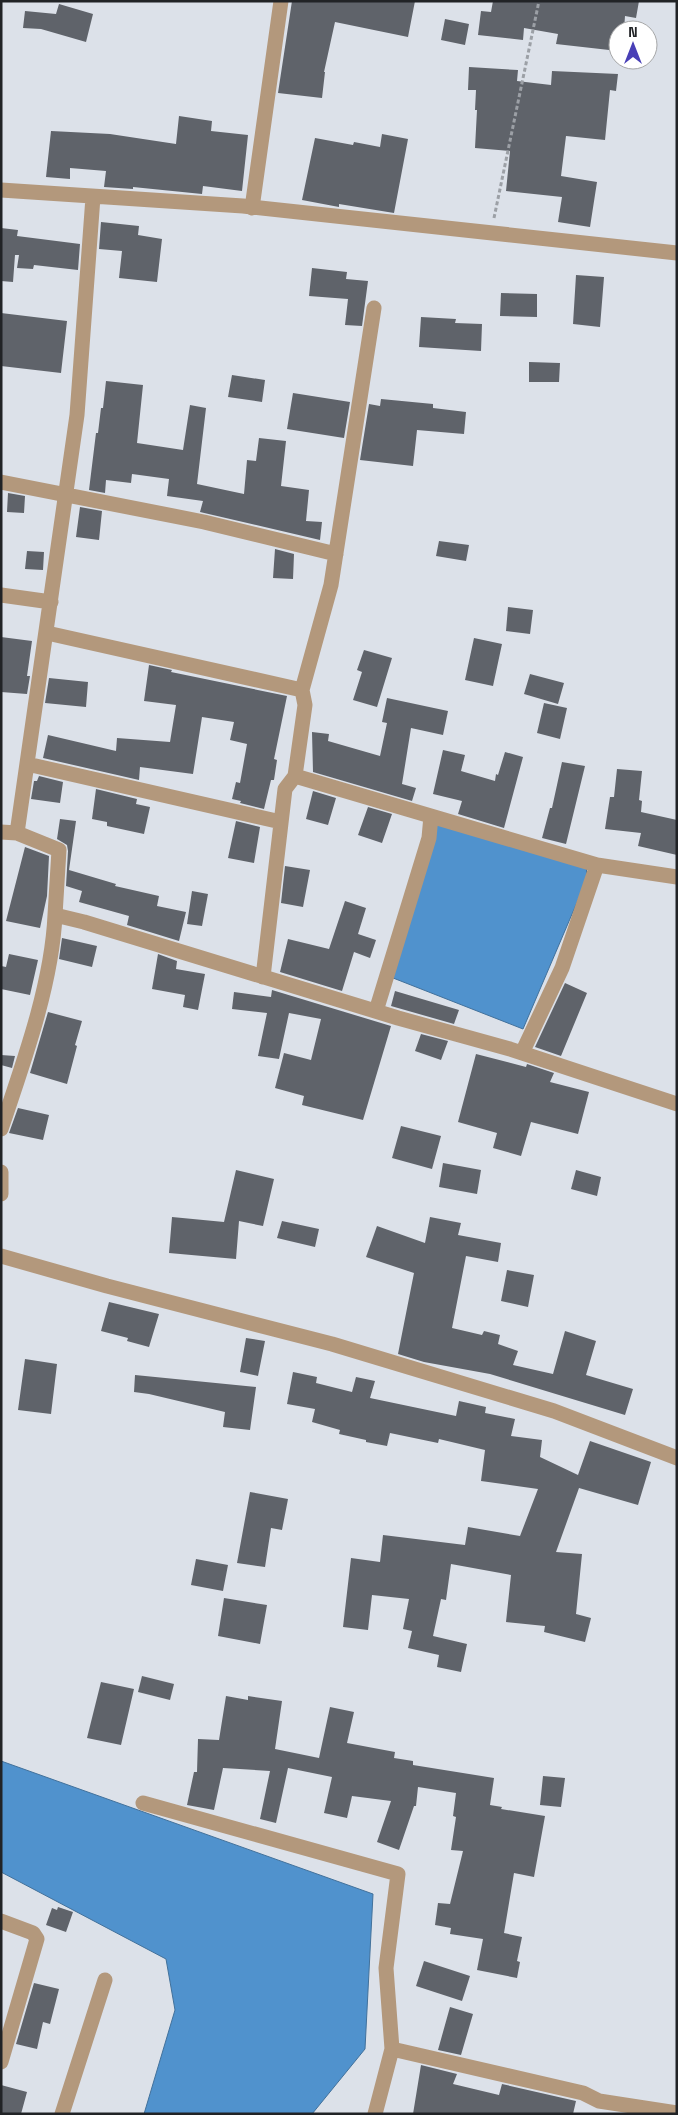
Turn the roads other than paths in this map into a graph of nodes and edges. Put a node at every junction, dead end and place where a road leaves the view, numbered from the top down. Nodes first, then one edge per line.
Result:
1 (281, 1) edge
2 (1, 190) edge
3 (93, 197) junction
4 (252, 208) junction
5 (677, 253) edge
6 (374, 308) dead end
7 (1, 482) edge
8 (66, 493) junction
9 (336, 554) junction
10 (1, 595) edge
11 (52, 602) junction
12 (47, 633) junction
13 (302, 690) junction
14 (28, 764) junction
15 (295, 776) junction
16 (431, 816) junction
17 (281, 822) junction
18 (1, 832) edge
19 (17, 833) junction
20 (597, 865) junction
21 (677, 877) edge
22 (55, 915) junction
23 (263, 977) junction
24 (376, 1011) junction
25 (522, 1053) junction
26 (677, 1104) edge
27 (1, 1130) edge
28 (1, 1172) edge
29 (1, 1194) edge
30 (1, 1256) edge
31 (677, 1458) edge
32 (142, 1803) dead end
33 (1, 1921) edge
34 (105, 1980) dead end
35 (7, 2026) edge
36 (392, 2049) junction
37 (1, 2062) edge
38 (598, 2107) edge
39 (677, 2113) edge
40 (62, 2114) edge
41 (374, 2114) edge

1 - 4 street
2 - 3 street
3 - 4 street
3 - 8 street
4 - 5 street
6 - 9 street
7 - 8 street
8 - 9 street
8 - 11 street
9 - 13 street
10 - 11 street
11 - 12 street
12 - 13 street
12 - 14 street
13 - 15 street
14 - 17 street
14 - 19 street
15 - 16 street
15 - 17 street
16 - 20 street
16 - 24 street
17 - 23 street
18 - 19 street
19 - 22 street
20 - 21 street
20 - 25 street
22 - 23 street
22 - 27 street
23 - 24 street
24 - 25 street
25 - 26 street
28 - 29 street
30 - 31 street
32 - 36 street
33 - 35 street
34 - 40 street
35 - 37 street
36 - 38 street
36 - 41 street
38 - 39 street

